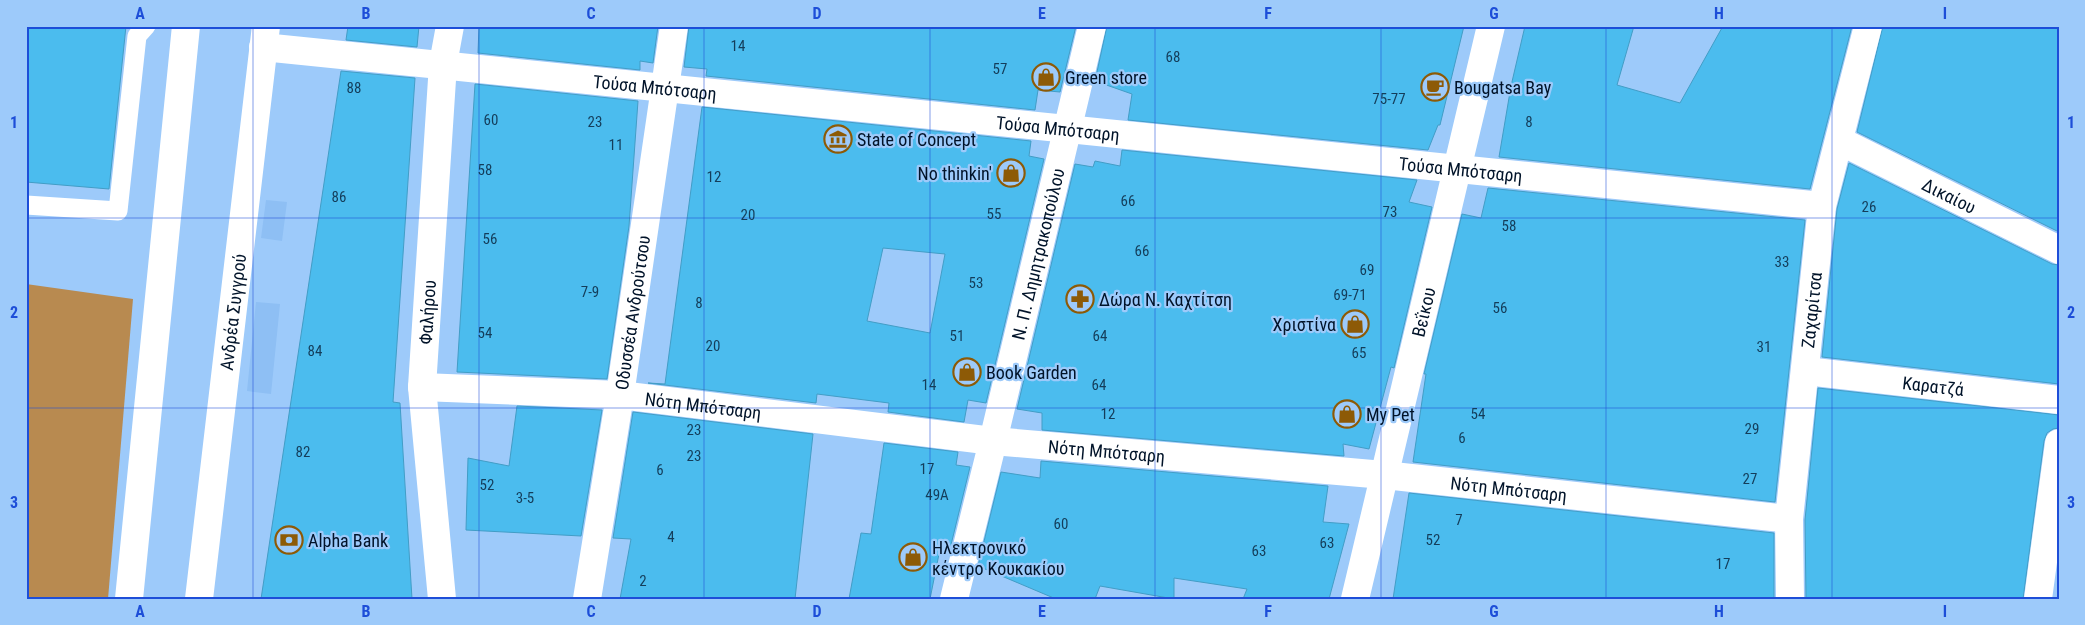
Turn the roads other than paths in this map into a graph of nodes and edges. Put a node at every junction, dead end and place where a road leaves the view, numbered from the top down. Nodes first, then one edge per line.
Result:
1 (146, 26) edge
2 (186, 26) edge
3 (450, 26) edge
4 (674, 26) edge
5 (1092, 26) edge
6 (1491, 26) edge
7 (1868, 26) edge
8 (265, 37) edge
9 (443, 64) junction
10 (664, 87) junction
11 (1068, 128) junction
12 (1840, 141) junction
13 (1458, 169) junction
14 (26, 205) edge
15 (1822, 206) junction
16 (2059, 250) edge
17 (1806, 371) junction
18 (422, 387) junction
19 (620, 395) junction
20 (2059, 400) edge
21 (993, 441) junction
22 (2059, 443) edge
23 (1384, 475) junction
24 (1789, 519) junction
25 (129, 599) edge
26 (199, 599) edge
27 (442, 599) edge
28 (586, 599) edge
29 (954, 599) edge
30 (1355, 599) edge
31 (1790, 599) edge
32 (2038, 599) edge

1 - 14 lane
2 - 25 main road
3 - 9 main road, Φαλήρου
4 - 10 main road, Οδυσσέα Ανδρούτσου
5 - 11 main road, Ν. Π. Δημητρακοπούλου
6 - 13 main road, Βεΐκου
7 - 12 main road, Ζαχαρίτσα
8 - 9 main road, Τούσα Μπότσαρη
8 - 26 main road, Ανδρέα Συγγρού
9 - 10 main road, Τούσα Μπότσαρη
9 - 18 main road, Φαλήρου
10 - 11 main road, Τούσα Μπότσαρη
10 - 19 main road, Οδυσσέα Ανδρούτσου
11 - 13 main road, Τούσα Μπότσαρη
11 - 21 main road, Ν. Π. Δημητρακοπούλου
12 - 15 main road, Ζαχαρίτσα
12 - 16 main road, Δικαίου
13 - 15 main road, Τούσα Μπότσαρη
13 - 23 main road, Βεΐκου
15 - 17 main road, Ζαχαρίτσα
17 - 20 main road, Καρατζά
17 - 24 main road, Ζαχαρίτσα
18 - 19 main road, Νότη Μπότσαρη
18 - 27 main road, Φαλήρου
19 - 21 main road, Νότη Μπότσαρη
19 - 28 main road, Οδυσσέα Ανδρούτσου
21 - 23 main road, Νότη Μπότσαρη
21 - 29 main road, Ν. Π. Δημητρακοπούλου
22 - 32 main road
23 - 24 main road, Νότη Μπότσαρη
23 - 30 main road, Βεΐκου
24 - 31 main road, Ζαχαρίτσα

